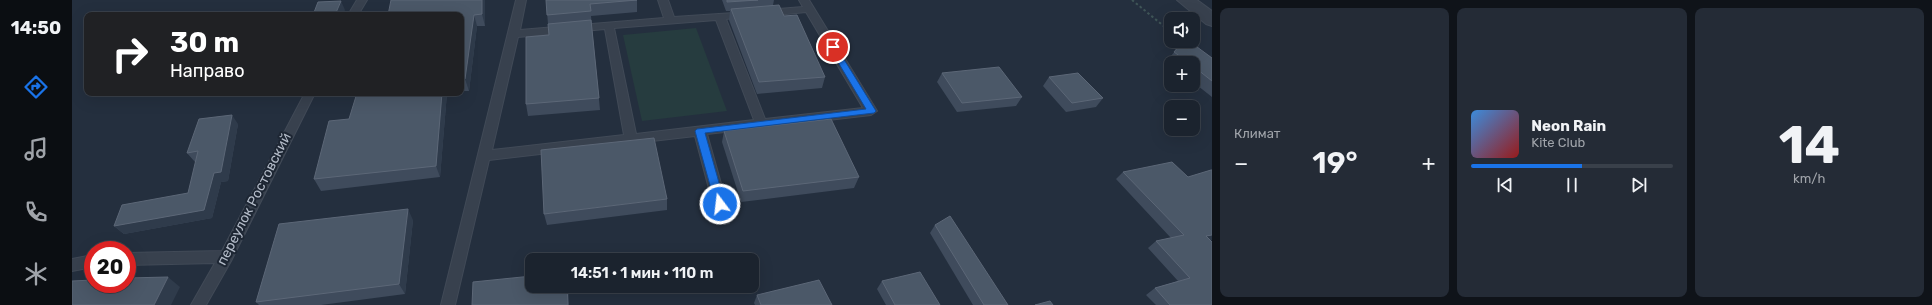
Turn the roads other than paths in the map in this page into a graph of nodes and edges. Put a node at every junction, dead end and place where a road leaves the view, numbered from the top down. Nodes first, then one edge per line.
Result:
1 (362, 0) edge
2 (521, 0) edge
3 (663, 0) edge
4 (1186, 0) edge
5 (807, 4) edge
6 (355, 12) edge
7 (720, 17) junction
8 (1212, 20) edge
9 (670, 21) junction
10 (609, 26) junction
11 (514, 34) junction
12 (308, 96) edge
13 (761, 124) junction
14 (700, 131) junction
15 (631, 139) junction
16 (483, 156) junction
17 (724, 219) dead end
18 (226, 257) junction
19 (136, 259) edge
20 (84, 263) edge
21 (72, 265) edge
22 (198, 305) edge
23 (448, 305) edge

1 - 6 lane
2 - 11 lane
3 - 9 lane
4 - 8 street
5 - 7 lane
5 - 13 lane
7 - 9 lane
7 - 13 lane
9 - 10 lane
10 - 11 lane
10 - 15 lane
11 - 16 lane
12 - 18 lane, переулок Ростовский
13 - 14 lane
14 - 15 lane
14 - 17 lane
15 - 16 lane
16 - 23 lane
18 - 19 lane
18 - 22 lane, переулок Ростовский
20 - 21 lane

